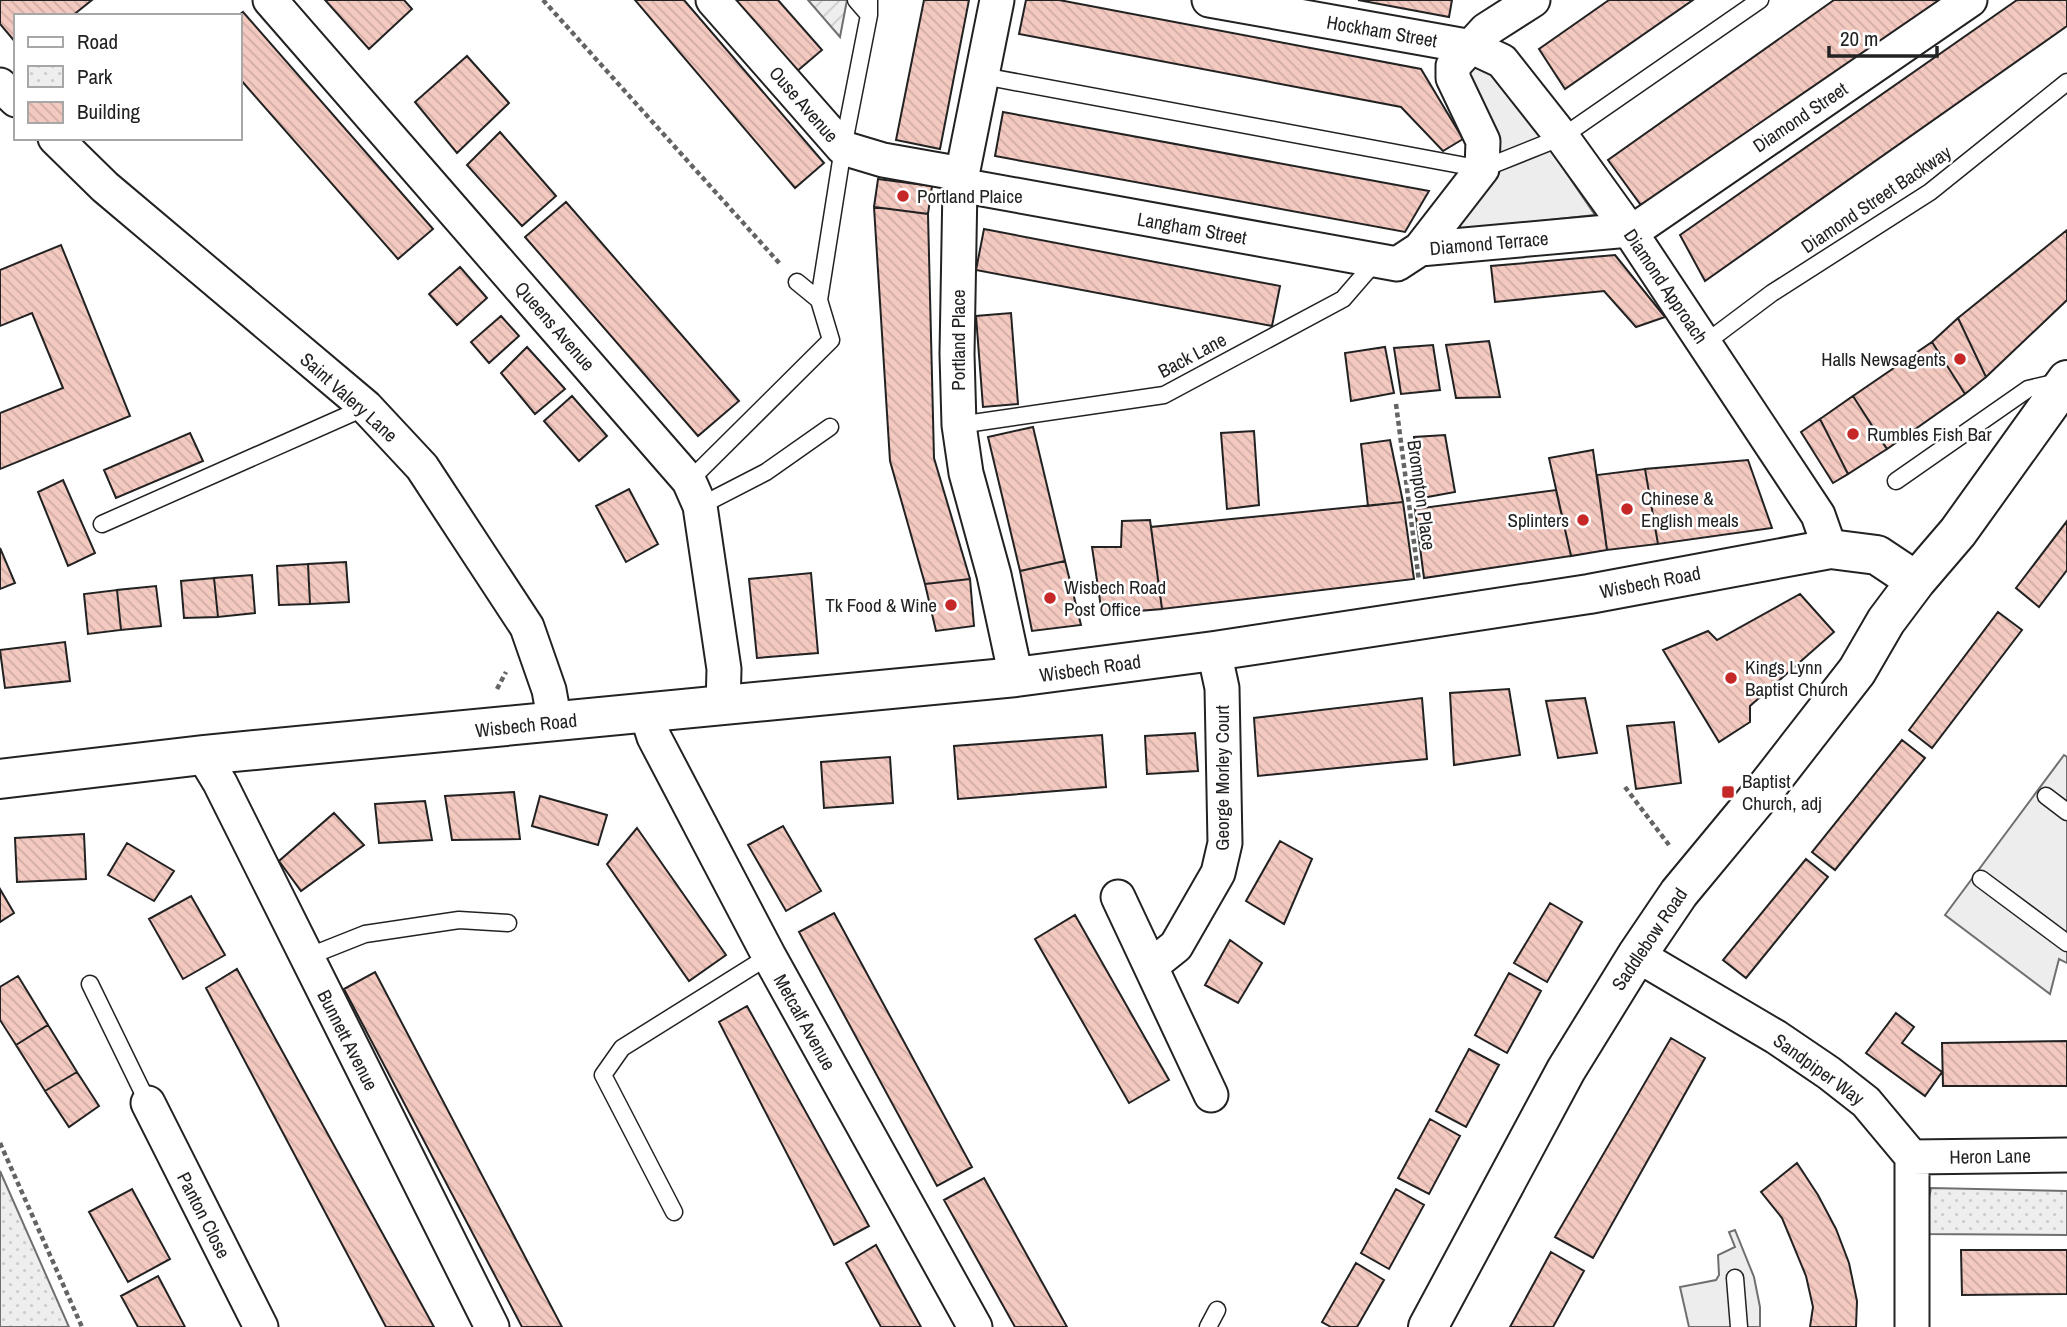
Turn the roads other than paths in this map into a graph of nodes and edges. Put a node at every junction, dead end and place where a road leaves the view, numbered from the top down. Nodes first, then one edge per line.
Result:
1 (270, 0) edge
2 (713, 0) edge
3 (856, 0) edge
4 (997, 0) edge
5 (1209, 0) edge
6 (1760, 0) edge
7 (1970, 0) edge
8 (1528, 2) edge
9 (869, 7) edge
10 (1472, 47) junction
11 (983, 76) junction
12 (2067, 82) edge
13 (0, 85) edge
14 (14, 98) edge
15 (1562, 137) junction
16 (57, 140) edge
17 (843, 148) junction
18 (1482, 169) junction
19 (961, 179) junction
20 (1629, 230) junction
21 (1420, 249) junction
22 (1374, 262) junction
23 (797, 282) road end
24 (819, 300) junction
25 (1704, 344) junction
26 (2067, 380) edge
27 (366, 407) junction
28 (959, 425) junction
29 (830, 427) dead end
30 (1896, 481) dead end
31 (695, 494) junction
32 (102, 524) dead end
33 (1830, 549) junction
34 (1916, 580) junction
35 (1214, 651) junction
36 (1017, 677) junction
37 (723, 706) junction
38 (646, 712) junction
39 (555, 723) junction
40 (203, 755) junction
41 (0, 779) edge
42 (2046, 796) dead end
43 (2067, 812) edge
44 (1981, 879) dead end
45 (1118, 897) dead end
46 (508, 923) dead end
47 (2067, 943) edge
48 (1637, 955) junction
49 (769, 956) junction
50 (307, 957) junction
51 (1151, 966) junction
52 (90, 984) dead end
53 (1212, 1095) dead end
54 (148, 1103) joint
55 (2067, 1155) edge
56 (1912, 1157) junction
57 (674, 1212) dead end
58 (1735, 1278) dead end
59 (1217, 1310) dead end
60 (261, 1327) edge
61 (492, 1327) edge
62 (975, 1327) edge
63 (1208, 1327) edge
64 (1428, 1327) edge
65 (1739, 1327) edge
66 (1912, 1327) edge

1 - 31 street, Queens Avenue
2 - 17 street, Ouse Avenue
3 - 9 lane
4 - 11 street, Portland Place
5 - 10 street, Hockham Street
6 - 15 lane
7 - 20 street, Diamond Street
8 - 10 street
9 - 17 lane
10 - 15 street, Diamond Approach
10 - 18 street
11 - 18 lane
11 - 19 street, Portland Place
12 - 25 lane, Diamond Street Backway
13 - 14 street
15 - 18 lane
15 - 20 street, Diamond Approach
16 - 27 street, Saint Valery Lane
17 - 19 street, Ouse Avenue
17 - 24 lane
18 - 21 street, Diamond Terrace
19 - 22 street, Langham Street
19 - 28 street, Portland Place
20 - 21 street, Diamond Terrace
20 - 25 street, Diamond Approach
21 - 22 street, Langham Street
22 - 28 lane, Back Lane
23 - 24 lane
24 - 31 lane
25 - 33 street, Diamond Approach
26 - 30 lane
26 - 34 street
27 - 32 lane
27 - 39 street, Saint Valery Lane
28 - 36 street, Portland Place
29 - 31 lane
31 - 37 street
33 - 34 street, Wisbech Road
33 - 35 street, Wisbech Road
34 - 48 street, Saddlebow Road
35 - 36 street, Wisbech Road
35 - 51 street, George Morley Court
36 - 37 street, Wisbech Road
37 - 38 street, Wisbech Road
38 - 39 street, Wisbech Road
38 - 49 street, Metcalf Avenue
39 - 40 street, Wisbech Road
40 - 41 street, Wisbech Road
40 - 50 street, Bunnett Avenue
42 - 43 lane
44 - 47 lane
45 - 51 street
46 - 50 lane
48 - 56 street, Sandpiper Way
48 - 64 street, Saddlebow Road
49 - 57 lane
49 - 62 street, Metcalf Avenue
50 - 61 street, Bunnett Avenue
51 - 53 street
52 - 54 lane
54 - 60 street, Panton Close
55 - 56 street, Heron Lane
56 - 66 street
58 - 65 lane
59 - 63 lane

